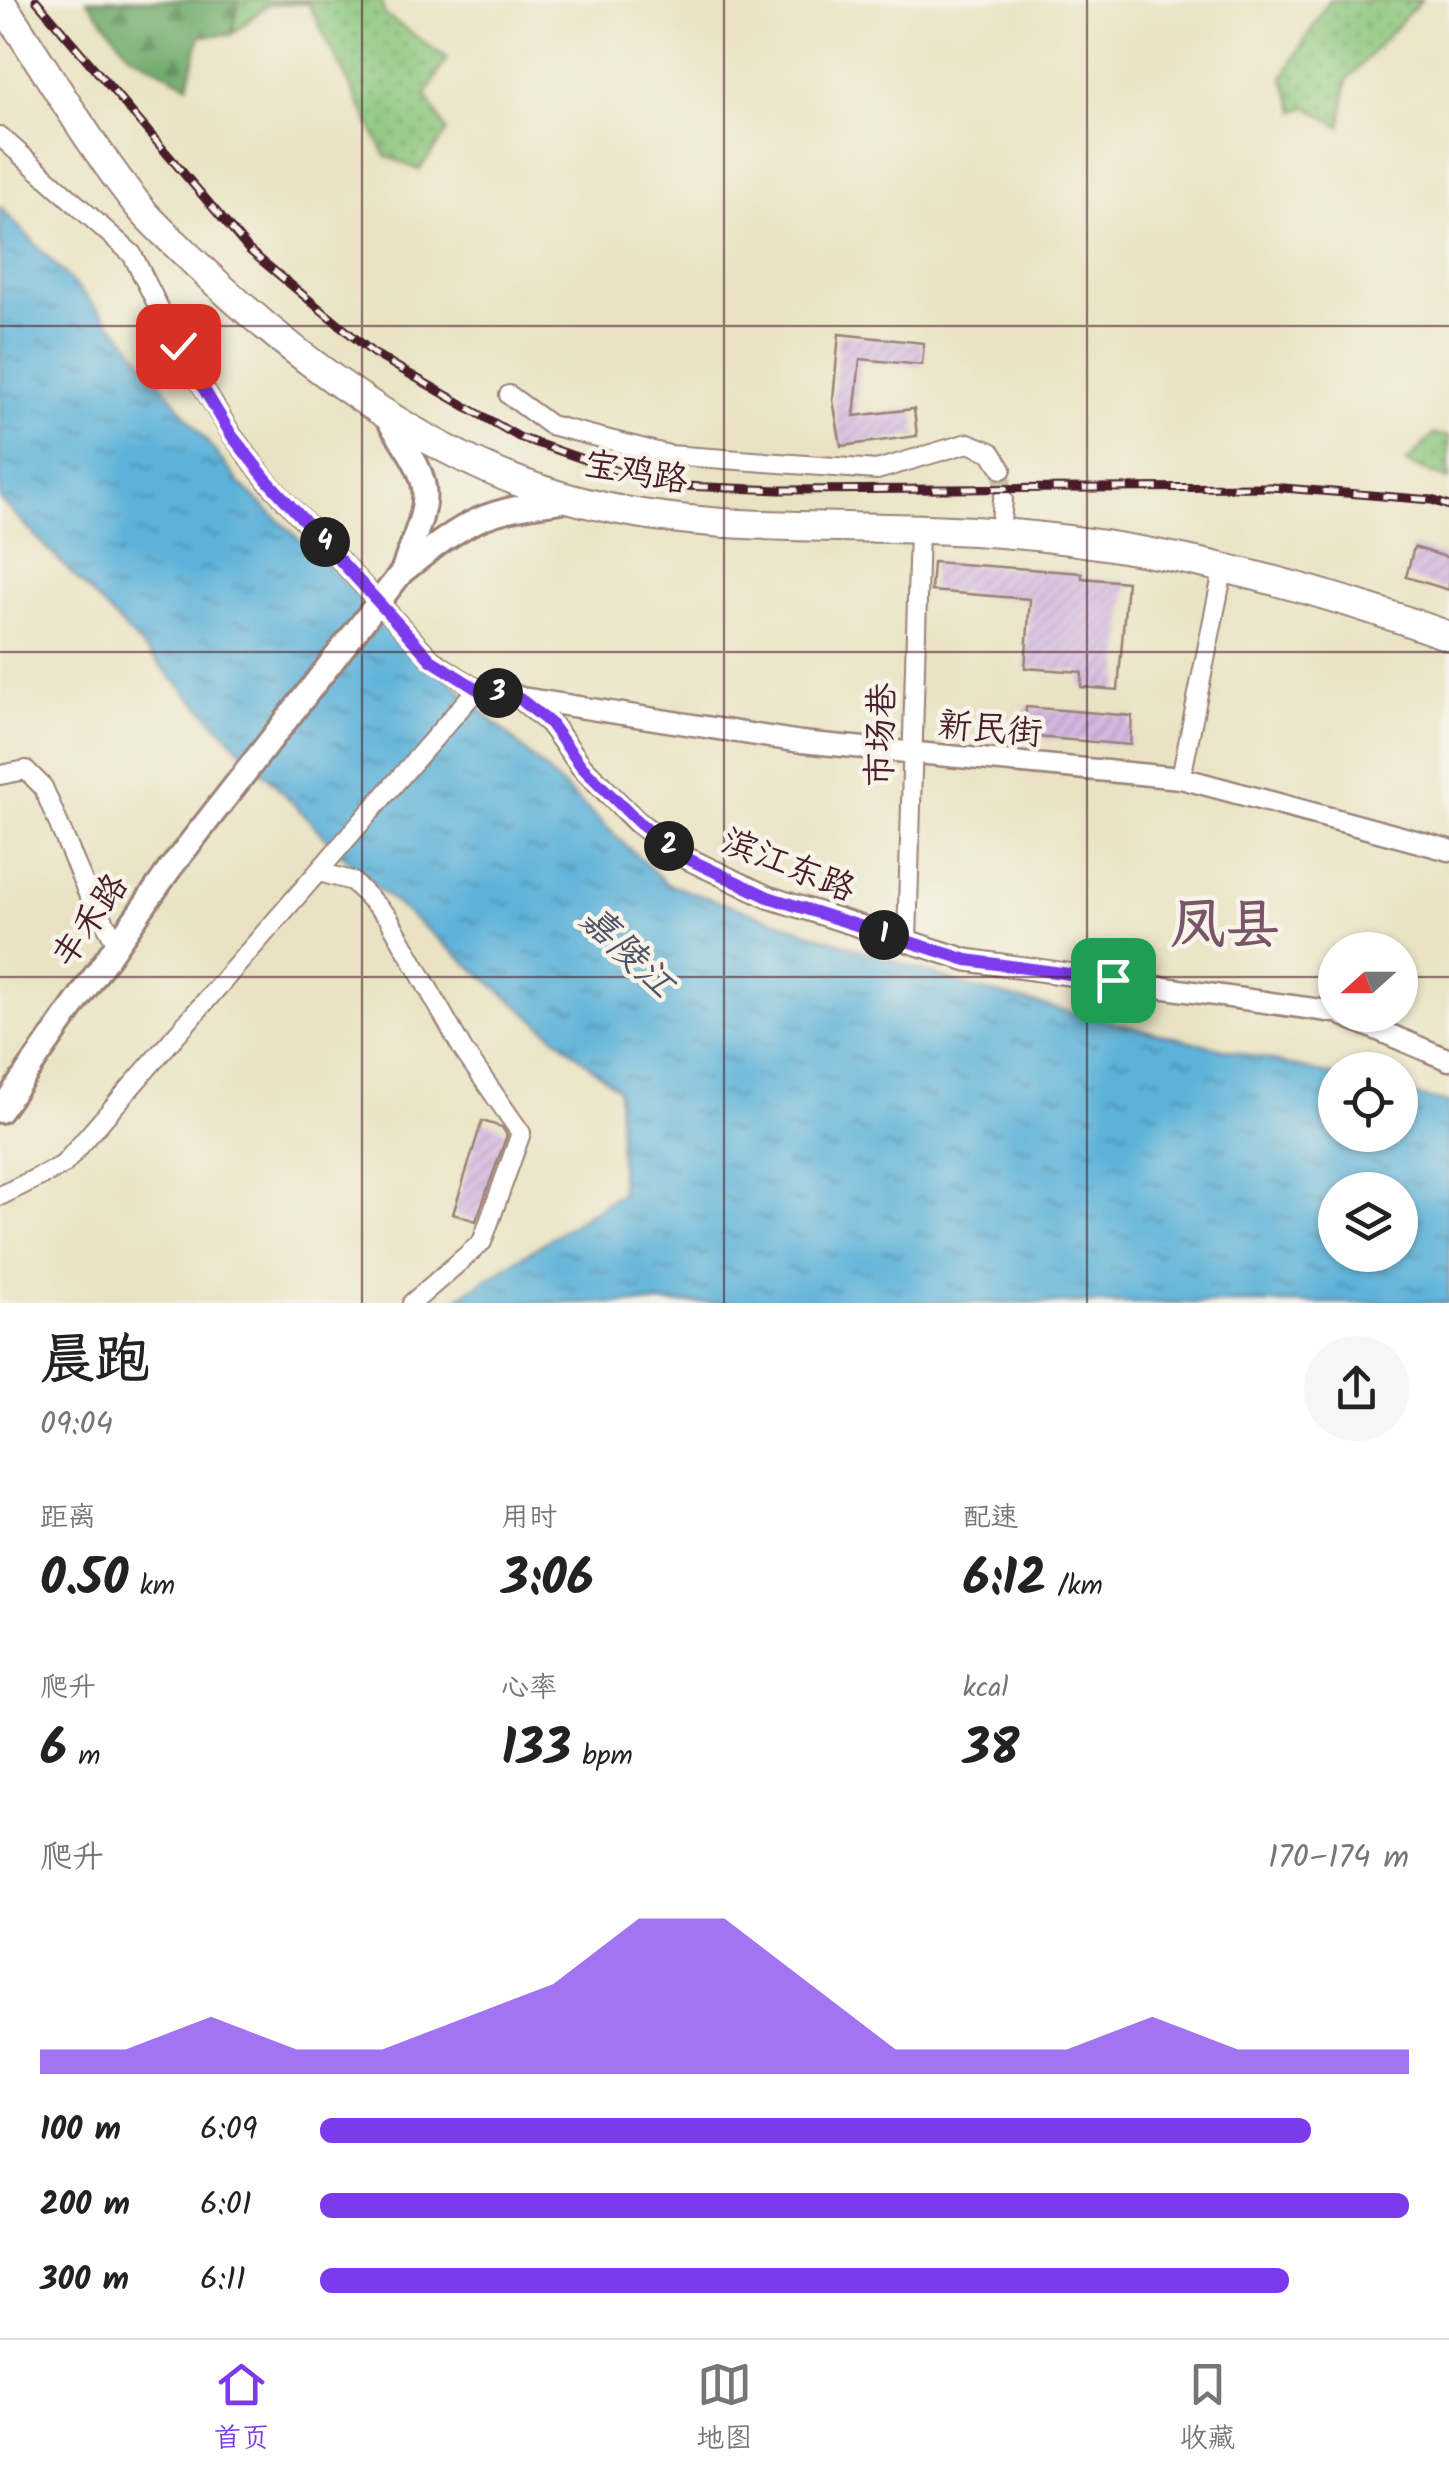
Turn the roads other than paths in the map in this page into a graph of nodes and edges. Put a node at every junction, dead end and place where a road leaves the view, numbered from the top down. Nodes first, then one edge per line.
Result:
1 (0, 0) edge
2 (0, 136) edge
3 (509, 395) dead end
4 (381, 410) junction
5 (1002, 469) dead end
6 (1003, 499) tunnel mouth
7 (572, 500) junction
8 (919, 530) junction
9 (1000, 532) junction
10 (1224, 566) junction
11 (402, 572) junction
12 (1449, 636) edge
13 (472, 695) junction
14 (519, 698) junction
15 (912, 754) junction
16 (0, 776) edge
17 (1181, 778) junction
18 (1449, 850) edge
19 (324, 867) junction
20 (116, 942) junction
21 (907, 942) junction
22 (1318, 1010) edge
23 (1383, 1032) edge
24 (1449, 1060) edge
25 (0, 1112) edge
26 (0, 1196) edge
27 (412, 1303) edge

1 - 4 highway, 宝鸡路
2 - 13 street, 滨江东路
3 - 5 street
4 - 7 highway, 宝鸡路
4 - 11 main road
6 - 9 street
7 - 8 highway, 宝鸡路
7 - 11 main road
8 - 9 highway, 宝鸡路
8 - 15 street, 市场巷
9 - 10 highway, 宝鸡路
10 - 12 highway, 宝鸡路
10 - 17 street
11 - 20 main road, 丰禾路, bridge
13 - 14 street, 滨江东路
13 - 19 street
14 - 15 street, 新民街
14 - 21 street, 滨江东路
15 - 17 street, 新民街
15 - 21 street, 市场巷
16 - 20 street
17 - 18 street, 新民街
19 - 26 street
19 - 27 street
20 - 25 main road, 丰禾路
21 - 22 street, 滨江东路
23 - 24 street

